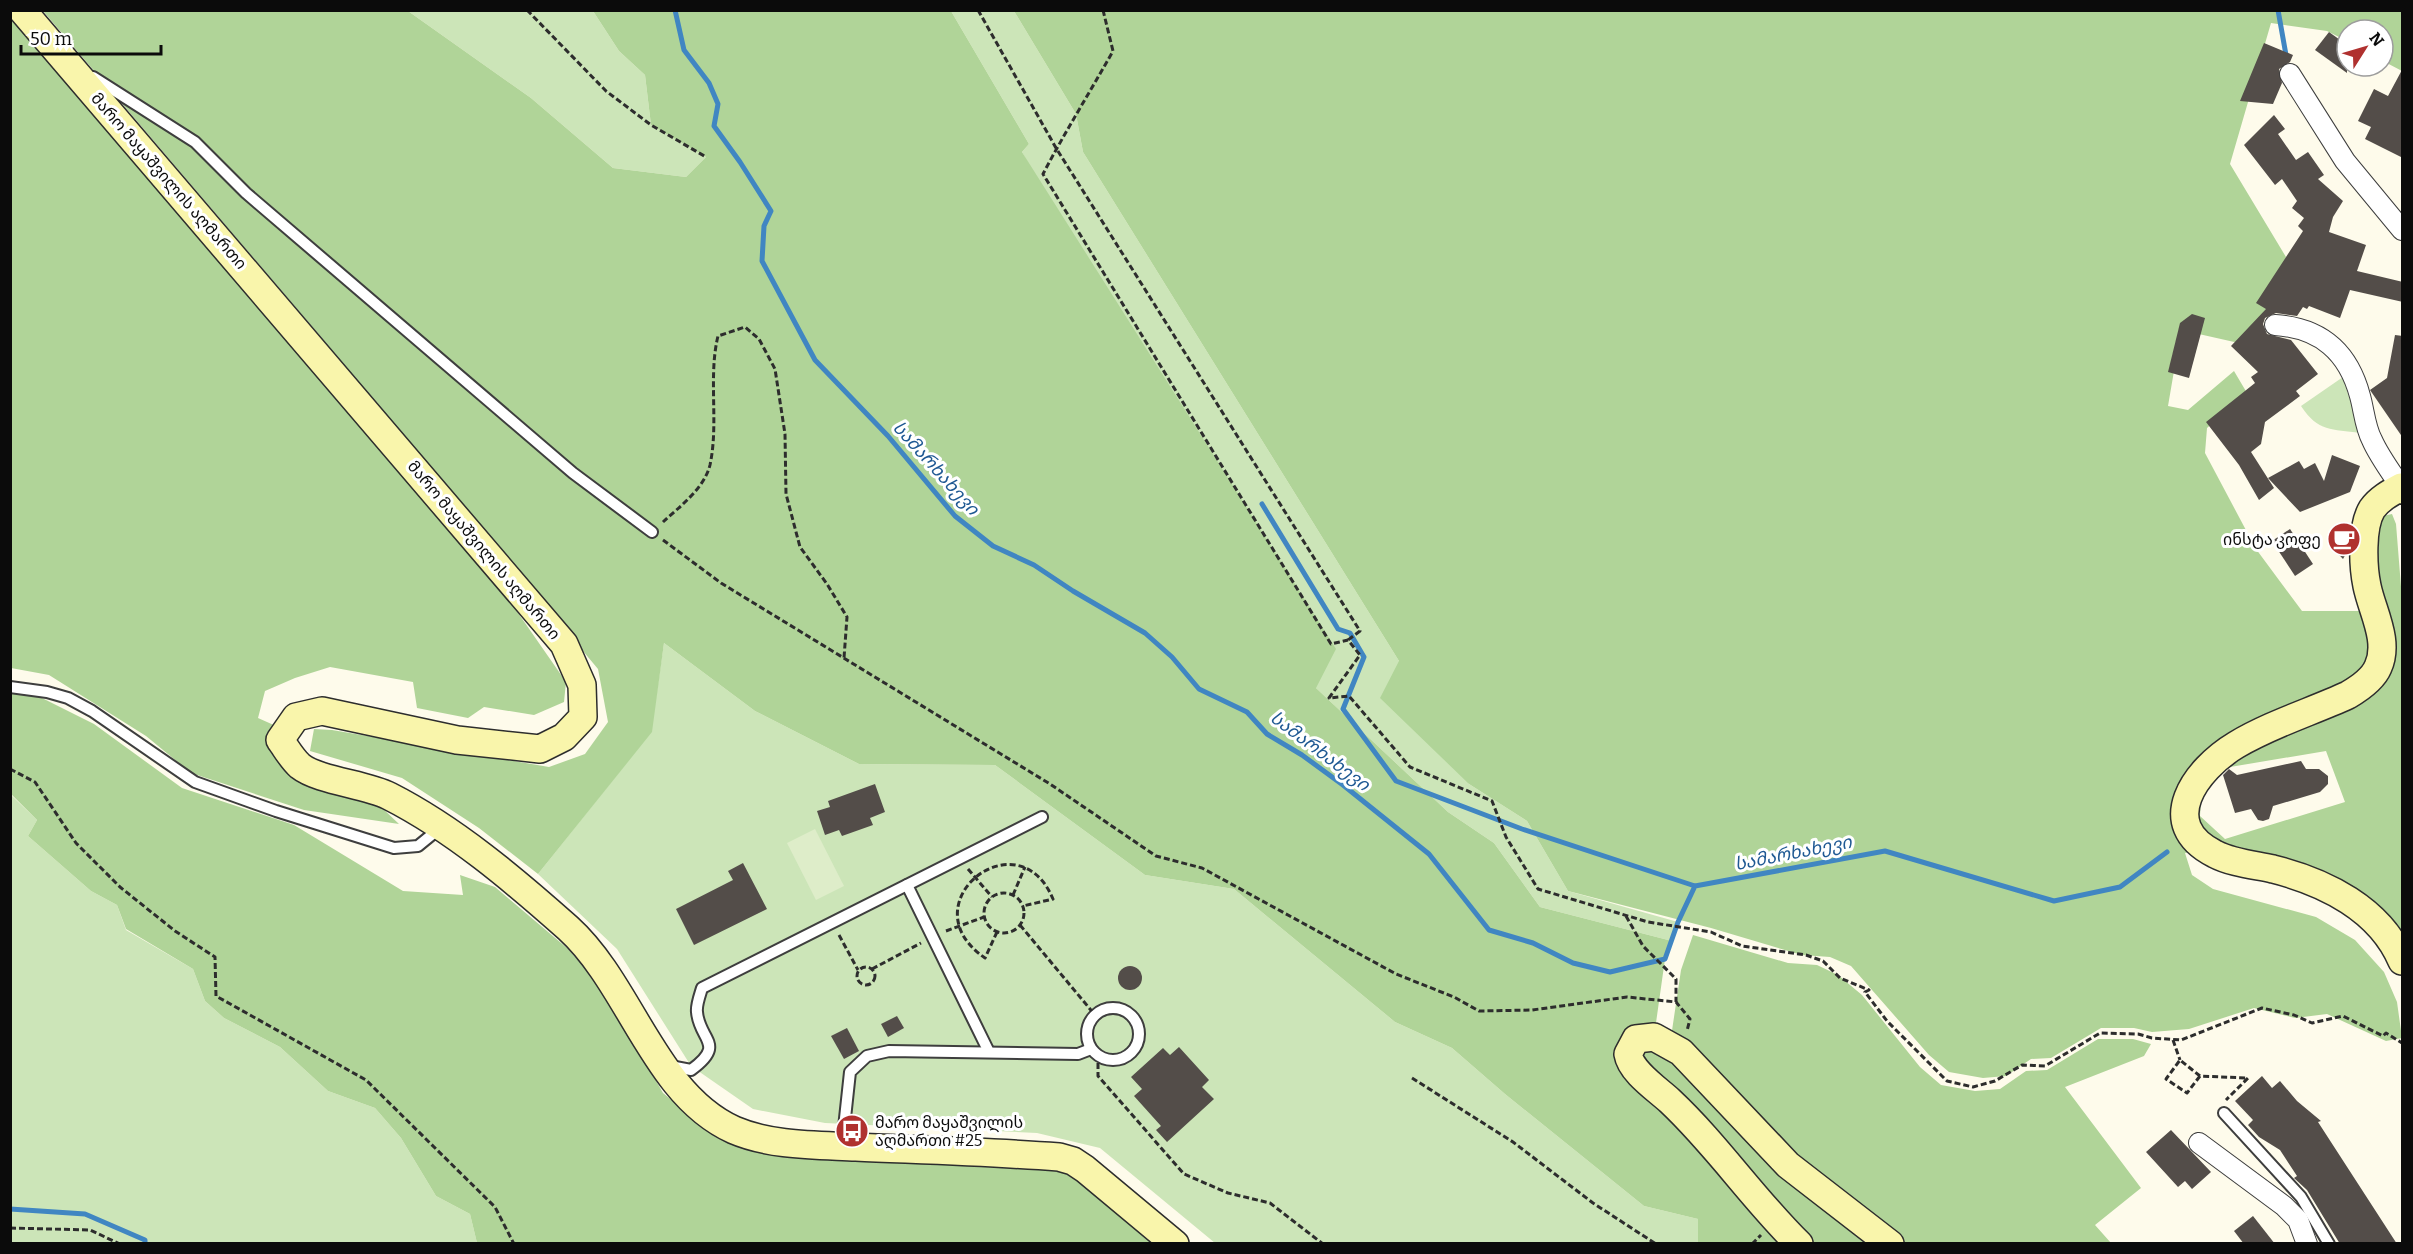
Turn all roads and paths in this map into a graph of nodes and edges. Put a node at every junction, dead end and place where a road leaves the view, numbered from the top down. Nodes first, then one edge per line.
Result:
1 (22, 10) edge
2 (527, 10) edge
3 (978, 10) edge
4 (1103, 10) edge
5 (64, 59) junction
6 (2290, 74) dead end
7 (1056, 148) junction
8 (706, 157) dead end
9 (2403, 230) edge
10 (2275, 325) dead end
11 (2402, 487) edge
12 (652, 532) junction
13 (1348, 640) junction
14 (844, 658) junction
15 (10, 687) edge
16 (10, 769) edge
17 (1042, 817) dead end
18 (441, 827) junction
19 (960, 858) junction
20 (1024, 867) junction
21 (975, 876) junction
22 (907, 885) junction
23 (1013, 895) junction
24 (992, 897) junction
25 (1023, 906) junction
26 (1626, 916) junction
27 (832, 922) junction
28 (1020, 925) junction
29 (996, 932) junction
30 (2403, 961) edge
31 (858, 970) junction
32 (1676, 1002) junction
33 (1095, 1015) junction
34 (2173, 1040) junction
35 (2403, 1043) edge
36 (988, 1050) junction
37 (1094, 1052) junction
38 (1681, 1052) junction
39 (2180, 1060) junction
40 (664, 1065) junction
41 (2200, 1076) junction
42 (1412, 1078) dead end
43 (2223, 1108) joint
44 (2199, 1143) dead end
45 (842, 1146) junction
46 (10, 1228) edge
47 (120, 1244) edge
48 (514, 1244) edge
49 (1174, 1244) edge
50 (1323, 1244) edge
51 (1656, 1244) edge
52 (1799, 1244) edge
53 (1890, 1244) edge
54 (2307, 1244) edge
55 (2330, 1244) edge

1 - 5 main road
2 - 8 path
3 - 7 path
4 - 7 path
5 - 12 lane
5 - 18 main road, მარო მაყაშვილის აღმართი
6 - 9 street
7 - 13 path
7 - 13 path
10 - 11 street
11 - 30 main road
12 - 14 path
12 - 14 path
13 - 26 path
14 - 32 path
15 - 18 lane
16 - 48 path
17 - 19 lane
18 - 40 main road, მარო მაყაშვილის აღმართი
19 - 21 path
19 - 22 lane
20 - 21 path
20 - 23 path
20 - 25 path
21 - 24 path
21 - 29 path
22 - 27 lane
22 - 36 lane
23 - 24 path
23 - 25 path
24 - 29 path
25 - 28 path
26 - 32 path
26 - 34 path
27 - 31 path
27 - 40 lane
28 - 29 path
28 - 33 path
31 - 31 path
32 - 38 path
33 - 37 lane
33 - 37 lane
34 - 35 path
34 - 39 path
36 - 37 lane
36 - 45 lane
37 - 50 path
38 - 52 main road
38 - 53 main road
39 - 41 path
39 - 41 path
40 - 45 main road, მარო მაყაშვილის აღმართი
41 - 43 path
42 - 51 path
43 - 55 lane
44 - 54 street
45 - 49 main road, მარო მაყაშვილის აღმართი
46 - 47 path

